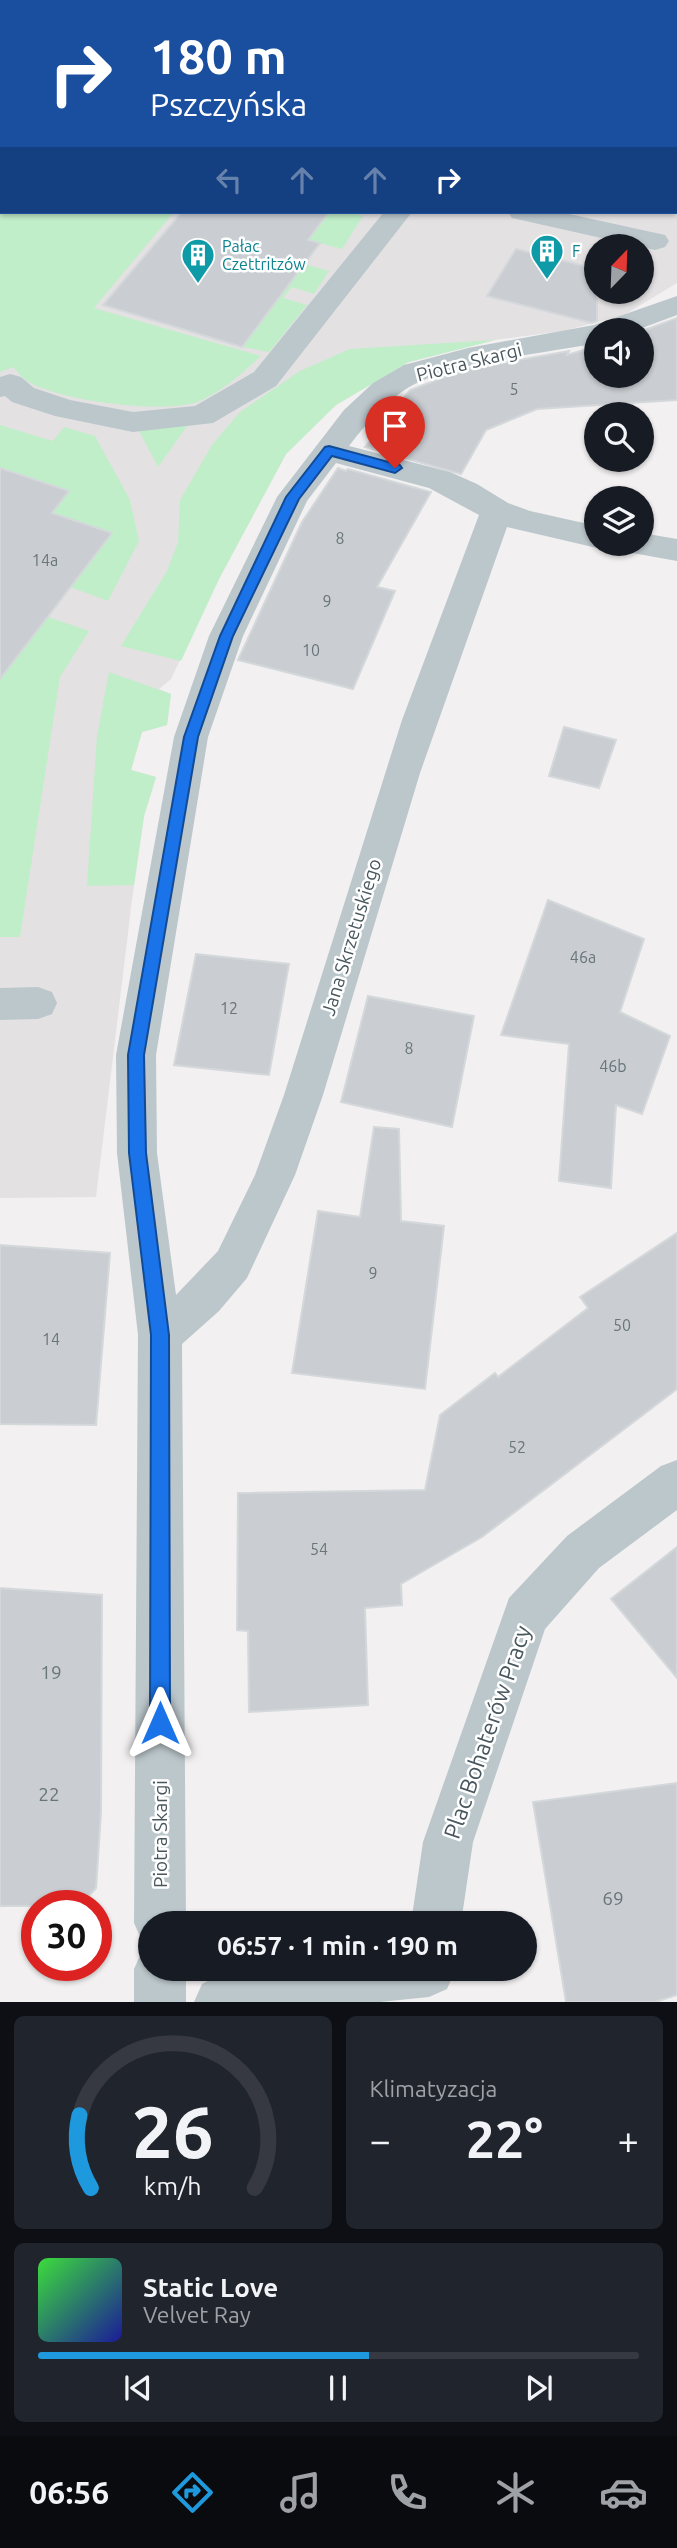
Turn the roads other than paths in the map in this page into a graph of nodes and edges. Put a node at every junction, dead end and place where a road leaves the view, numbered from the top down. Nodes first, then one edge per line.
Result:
1 (396, 214) edge
2 (531, 214) edge
3 (655, 241) dead end
4 (677, 305) edge
5 (641, 318) edge
6 (584, 336) edge
7 (0, 387) edge
8 (329, 450) junction
9 (497, 512) junction
10 (584, 535) edge
11 (654, 546) edge
12 (677, 550) edge
13 (38, 1003) dead end
14 (0, 1004) edge
15 (160, 1335) junction
16 (677, 1482) edge
17 (160, 1911) edge
18 (439, 1911) edge
19 (160, 1981) edge
20 (316, 1981) edge
21 (160, 2002) edge
22 (220, 2002) edge

1 - 7 street
2 - 3 street
4 - 5 street
6 - 8 street, Piotra Skargi
8 - 9 street
8 - 15 street, Piotra Skargi
9 - 10 street
9 - 15 street, Jana Skrzetuskiego
11 - 12 street
13 - 14 street
15 - 17 street, Piotra Skargi
16 - 18 street, Plac Bohaterów Pracy
19 - 21 street
20 - 22 street

